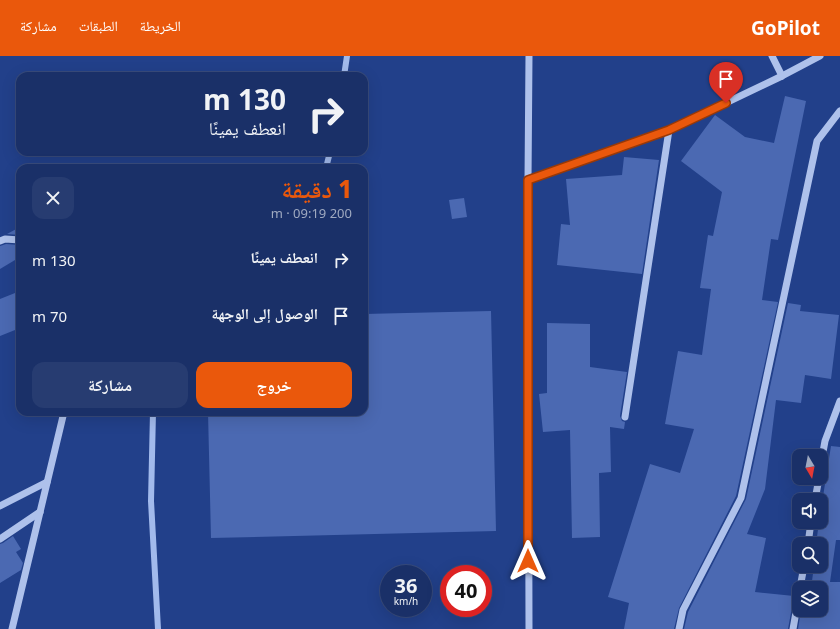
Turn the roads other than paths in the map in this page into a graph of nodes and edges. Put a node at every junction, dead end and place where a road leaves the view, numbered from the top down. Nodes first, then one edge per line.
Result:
1 (529, 56) edge
2 (772, 56) edge
3 (820, 56) edge
4 (782, 76) junction
5 (840, 111) edge
6 (669, 130) junction
7 (528, 180) junction
8 (16, 240) edge
9 (0, 241) edge
10 (840, 401) edge
11 (63, 416) edge
12 (625, 417) dead end
13 (824, 449) edge
14 (47, 482) junction
15 (0, 506) edge
16 (40, 512) junction
17 (0, 539) edge
18 (795, 617) edge
19 (12, 629) edge
20 (529, 629) edge
21 (679, 629) edge
22 (793, 629) edge

1 - 7 street
2 - 4 street
3 - 4 street
4 - 6 street
5 - 21 street
6 - 7 street
6 - 12 street
7 - 20 street
8 - 9 street
10 - 13 street
11 - 14 street
14 - 15 street
14 - 16 street
16 - 17 street
16 - 19 street
18 - 22 street

